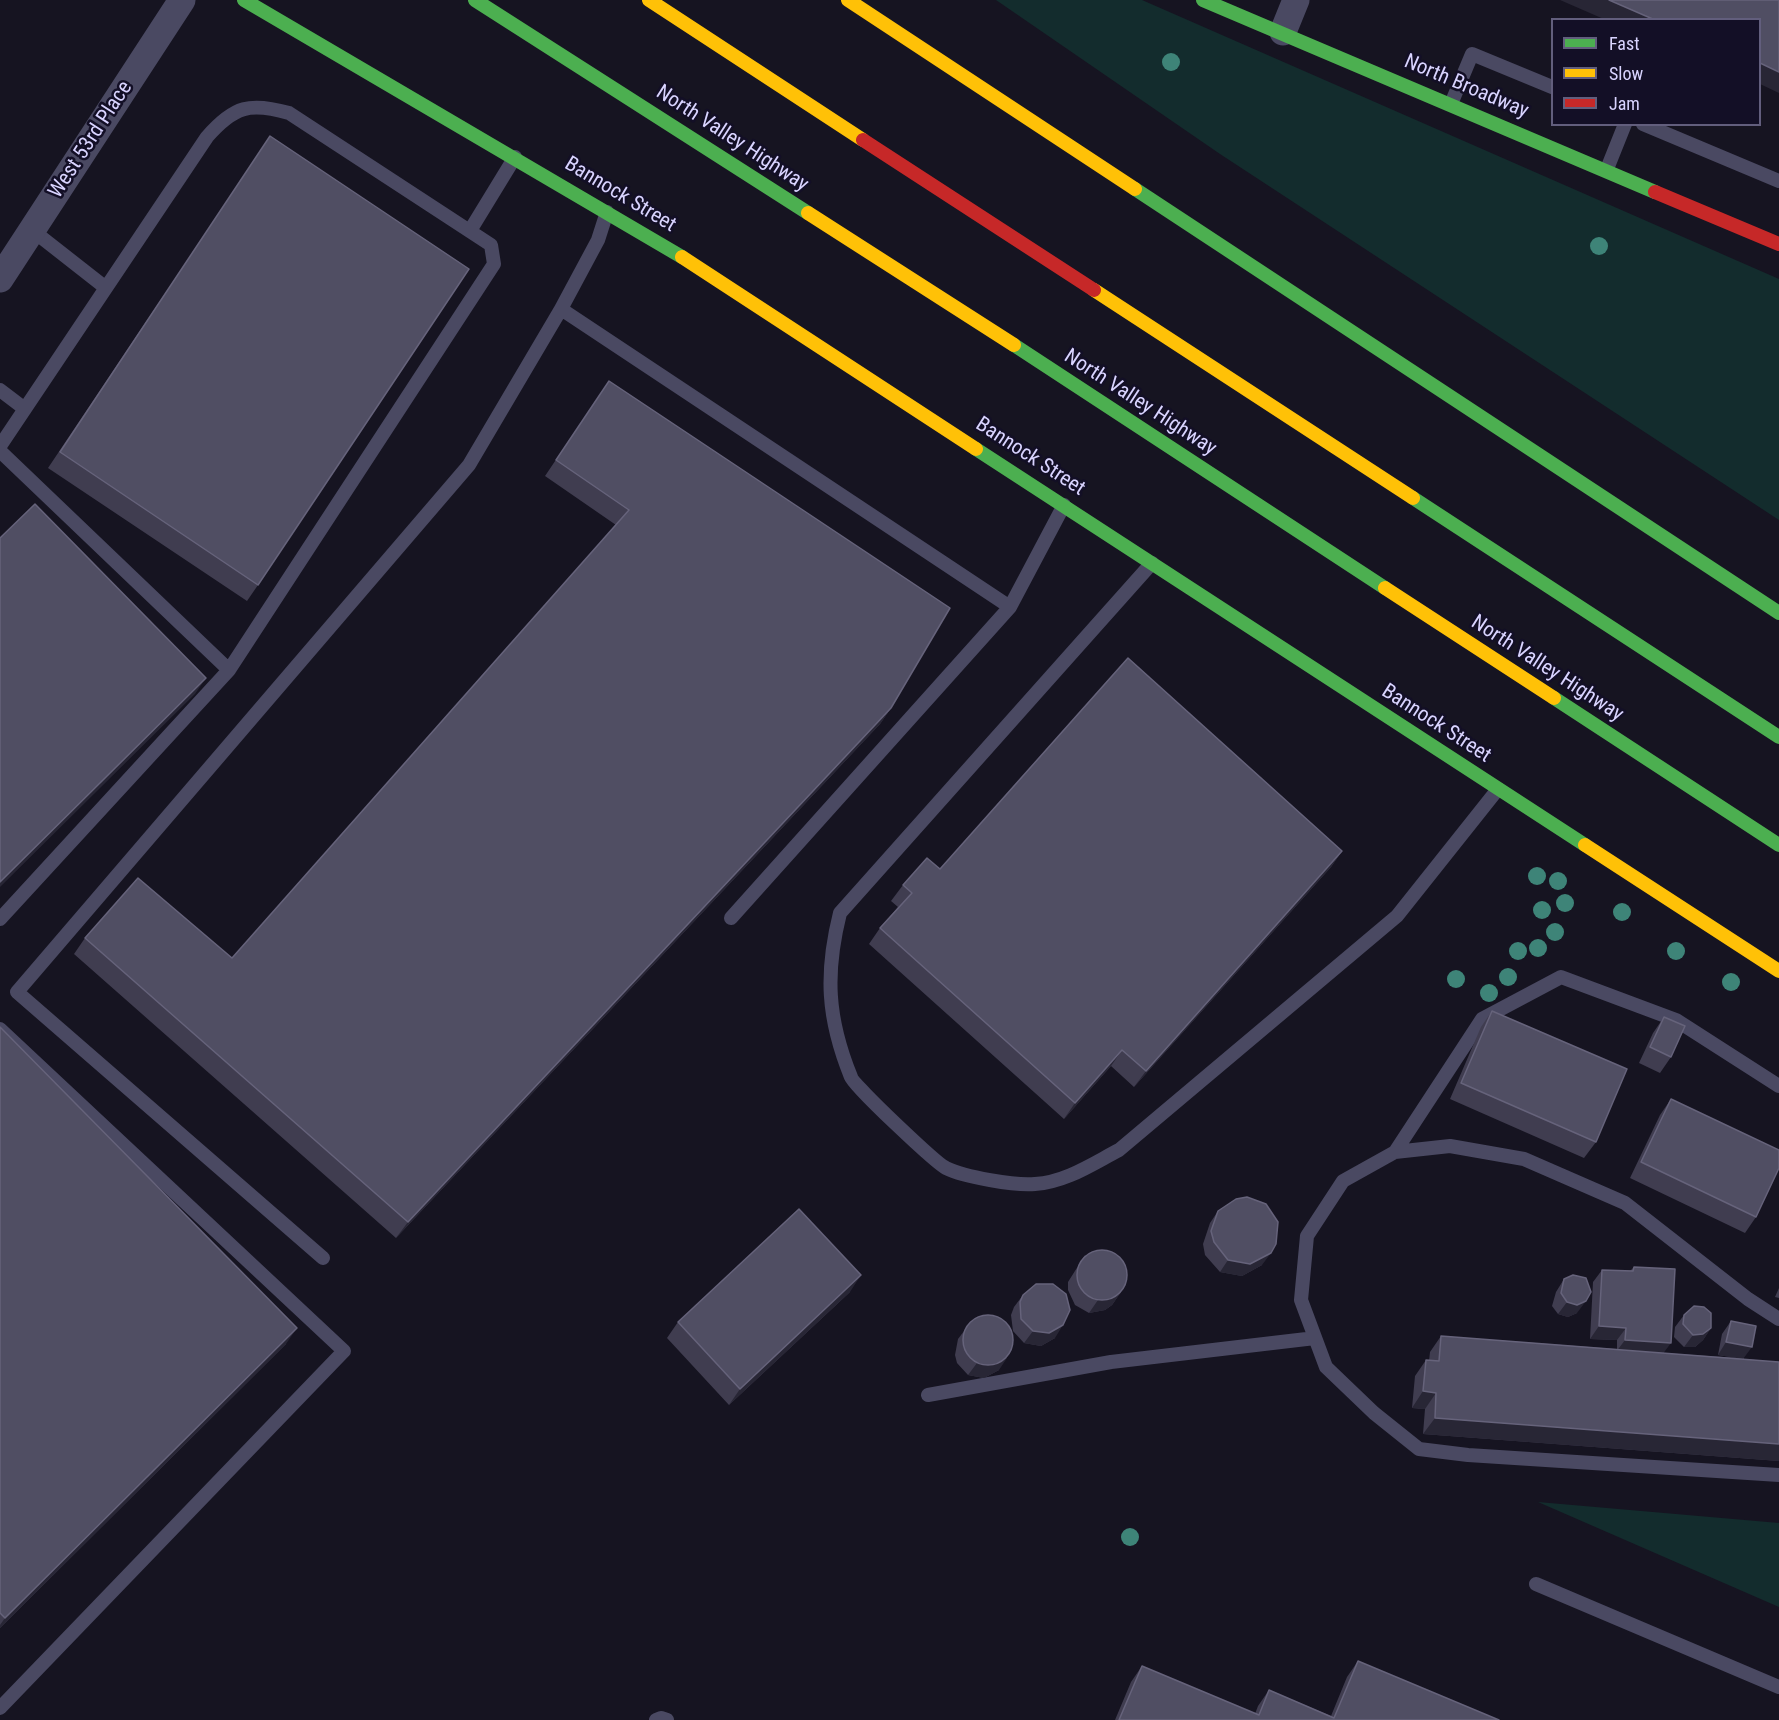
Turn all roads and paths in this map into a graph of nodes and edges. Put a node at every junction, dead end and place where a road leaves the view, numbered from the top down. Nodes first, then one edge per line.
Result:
1 (182, 0) edge
2 (244, 0) edge
3 (476, 0) edge
4 (649, 0) edge
5 (848, 0) edge
6 (1203, 0) edge
7 (1296, 0) edge
8 (1283, 32) junction
9 (1551, 87) edge
10 (1451, 104) junction
11 (1624, 126) edge
12 (1648, 126) edge
13 (515, 157) junction
14 (1607, 170) junction
15 (1779, 181) edge
16 (607, 212) junction
17 (471, 229) junction
18 (32, 230) junction
19 (1779, 244) edge
20 (0, 279) edge
21 (106, 288) junction
22 (561, 309) junction
23 (0, 390) edge
24 (25, 410) junction
25 (0, 448) edge
26 (1064, 505) junction
27 (1152, 563) junction
28 (1010, 607) junction
29 (1779, 613) edge
30 (229, 670) junction
31 (1779, 737) edge
32 (1498, 789) junction
33 (1779, 845) edge
34 (731, 918) dead end
35 (0, 919) edge
36 (1779, 972) edge
37 (0, 1029) edge
38 (1779, 1086) edge
39 (1395, 1152) junction
40 (323, 1258) dead end
41 (1779, 1319) edge
42 (1315, 1338) junction
43 (928, 1395) dead end
44 (1779, 1475) edge
45 (1536, 1584) dead end
46 (1779, 1687) edge
47 (0, 1708) edge

1 - 18 street, West 53rd Place
2 - 13 main road, Bannock Street
3 - 33 main road, North Valley Highway
4 - 31 main road
5 - 29 main road
6 - 8 main road, North Broadway
7 - 8 street
8 - 10 main road, North Broadway
9 - 10 lane
10 - 14 main road, North Broadway
11 - 14 lane
12 - 15 lane
13 - 16 main road, Bannock Street
13 - 17 lane
14 - 19 main road, North Broadway
16 - 22 lane
16 - 26 main road, Bannock Street
17 - 21 lane
17 - 30 lane
18 - 20 street, West 53rd Place
18 - 21 lane
21 - 24 lane
22 - 28 lane
22 - 40 lane
23 - 24 lane
24 - 25 lane
25 - 30 lane
26 - 27 main road, Bannock Street
26 - 28 lane
27 - 32 main road, Bannock Street
27 - 32 lane
28 - 34 lane
30 - 35 lane
32 - 36 main road, Bannock Street
37 - 47 lane
38 - 39 lane
39 - 41 lane
39 - 42 lane
42 - 43 lane
42 - 44 lane
45 - 46 lane

